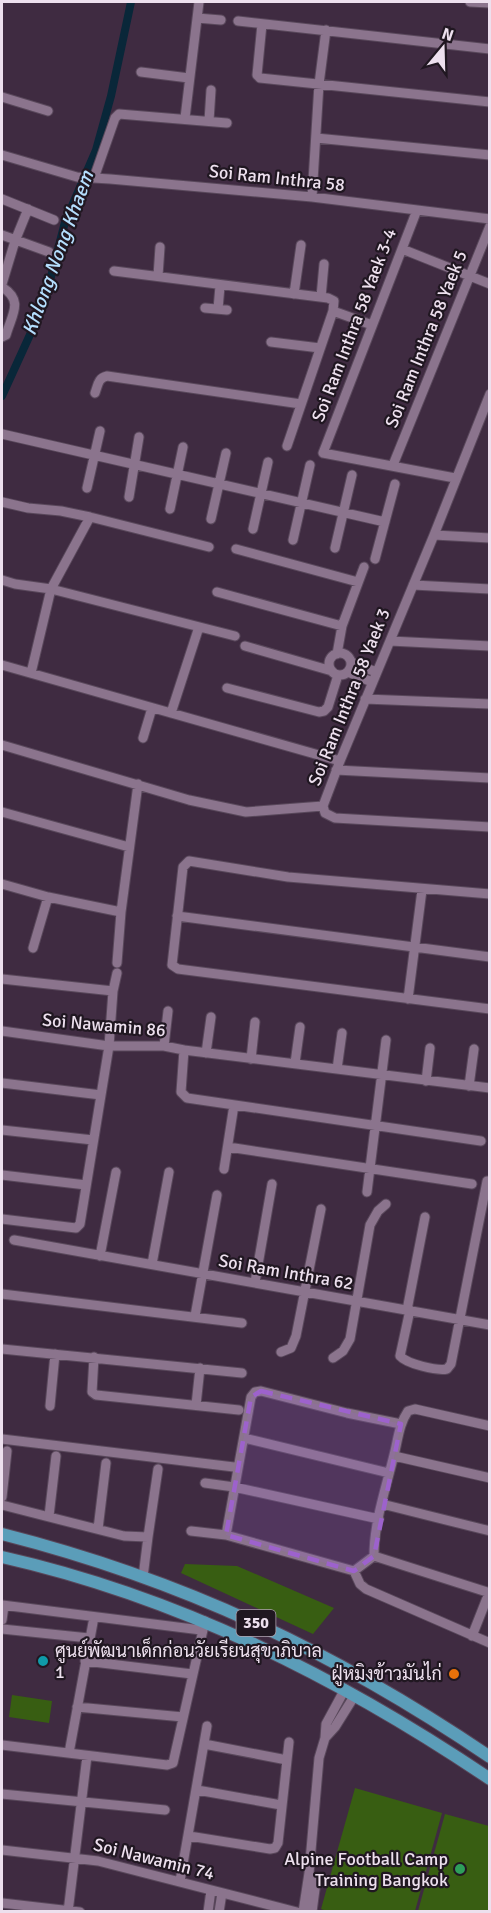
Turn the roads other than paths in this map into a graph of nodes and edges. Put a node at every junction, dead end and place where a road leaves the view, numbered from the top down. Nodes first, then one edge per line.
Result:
1 (199, 2) edge
2 (470, 2) edge
3 (489, 3) edge
4 (197, 18) junction
5 (221, 20) dead end
6 (238, 21) dead end
7 (262, 24) junction
8 (326, 30) junction
9 (489, 49) edge
10 (141, 72) dead end
11 (189, 78) junction
12 (319, 84) junction
13 (211, 90) dead end
14 (2, 97) edge
15 (489, 102) edge
16 (48, 111) dead end
17 (185, 118) junction
18 (209, 121) junction
19 (227, 123) dead end
20 (316, 138) junction
21 (2, 155) edge
22 (489, 155) edge
23 (93, 178) junction
24 (312, 197) junction
25 (2, 199) edge
26 (28, 210) junction
27 (417, 210) junction
28 (489, 219) edge
29 (54, 220) dead end
30 (489, 226) edge
31 (2, 235) edge
32 (15, 241) junction
33 (301, 245) dead end
34 (160, 247) dead end
35 (402, 249) junction
36 (49, 252) dead end
37 (324, 264) dead end
38 (114, 271) dead end
39 (158, 276) junction
40 (470, 276) junction
41 (489, 284) edge
42 (220, 286) junction
43 (4, 288) edge
44 (294, 294) junction
45 (321, 297) junction
46 (205, 308) dead end
47 (333, 311) junction
48 (372, 325) junction
49 (2, 337) edge
50 (271, 342) dead end
51 (320, 348) junction
52 (95, 393) dead end
53 (489, 394) edge
54 (302, 404) junction
55 (100, 431) dead end
56 (2, 434) edge
57 (139, 437) dead end
58 (287, 446) dead end
59 (183, 447) dead end
60 (226, 453) dead end
61 (94, 456) junction
62 (267, 462) dead end
63 (134, 465) junction
64 (310, 465) dead end
65 (393, 465) junction
66 (177, 475) junction
67 (352, 475) dead end
68 (455, 478) junction
69 (219, 484) junction
70 (395, 484) dead end
71 (87, 488) dead end
72 (261, 494) junction
73 (129, 497) dead end
74 (2, 501) edge
75 (302, 503) junction
76 (170, 509) dead end
77 (342, 512) junction
78 (90, 517) junction
79 (211, 519) dead end
80 (385, 522) junction
81 (253, 529) dead end
82 (434, 535) junction
83 (489, 538) edge
84 (293, 540) dead end
85 (209, 547) dead end
86 (335, 548) dead end
87 (236, 549) dead end
88 (375, 559) dead end
89 (364, 567) dead end
90 (2, 580) edge
91 (358, 582) junction
92 (413, 585) junction
93 (51, 589) junction
94 (489, 589) edge
95 (217, 592) dead end
96 (342, 626) junction
97 (198, 627) junction
98 (235, 636) dead end
99 (390, 641) junction
100 (244, 646) dead end
101 (489, 646) edge
102 (337, 654) junction
103 (2, 665) edge
104 (349, 667) junction
105 (376, 672) junction
106 (31, 673) junction
107 (335, 673) junction
108 (372, 682) junction
109 (227, 688) dead end
110 (365, 699) junction
111 (489, 704) edge
112 (152, 708) junction
113 (171, 713) junction
114 (143, 738) dead end
115 (2, 745) edge
116 (340, 760) junction
117 (336, 770) junction
118 (489, 778) edge
119 (138, 784) junction
120 (323, 806) junction
121 (2, 812) edge
122 (489, 827) edge
123 (129, 847) junction
124 (2, 884) edge
125 (422, 890) junction
126 (489, 894) edge
127 (48, 897) junction
128 (121, 912) junction
129 (177, 916) junction
130 (416, 947) junction
131 (33, 948) dead end
132 (489, 957) edge
133 (2, 979) edge
134 (113, 991) junction
135 (408, 999) junction
136 (489, 1009) edge
137 (168, 1011) dead end
138 (211, 1017) dead end
139 (255, 1022) dead end
140 (300, 1027) dead end
141 (2, 1031) edge
142 (342, 1033) dead end
143 (386, 1040) dead end
144 (109, 1046) junction
145 (164, 1047) junction
146 (430, 1048) dead end
147 (474, 1049) dead end
148 (184, 1050) junction
149 (206, 1053) junction
150 (250, 1059) junction
151 (295, 1064) junction
152 (338, 1069) junction
153 (382, 1075) junction
154 (426, 1081) junction
155 (2, 1083) edge
156 (469, 1086) junction
157 (489, 1089) edge
158 (101, 1095) junction
159 (234, 1105) junction
160 (376, 1126) junction
161 (2, 1130) edge
162 (93, 1140) junction
163 (481, 1141) dead end
164 (228, 1147) junction
165 (224, 1169) dead end
166 (370, 1170) junction
167 (116, 1172) dead end
168 (169, 1172) dead end
169 (2, 1175) edge
170 (487, 1181) dead end
171 (272, 1184) dead end
172 (472, 1184) dead end
173 (86, 1185) junction
174 (367, 1192) dead end
175 (217, 1195) dead end
176 (386, 1204) dead end
177 (321, 1209) dead end
178 (425, 1217) dead end
179 (2, 1219) edge
180 (14, 1240) dead end
181 (100, 1256) junction
182 (152, 1264) junction
183 (204, 1274) junction
184 (255, 1282) junction
185 (305, 1292) junction
186 (2, 1294) edge
187 (357, 1301) junction
188 (409, 1310) junction
189 (195, 1316) junction
190 (460, 1320) junction
191 (242, 1323) dead end
192 (489, 1325) edge
193 (2, 1349) edge
194 (281, 1352) dead end
195 (55, 1354) junction
196 (94, 1357) junction
197 (333, 1358) dead end
198 (200, 1368) junction
199 (242, 1373) dead end
200 (196, 1405) junction
201 (50, 1406) dead end
202 (238, 1410) dead end
203 (401, 1424) junction
204 (489, 1426) edge
205 (244, 1438) junction
206 (2, 1439) edge
207 (8, 1451) dead end
208 (56, 1456) dead end
209 (394, 1456) junction
210 (106, 1463) dead end
211 (234, 1467) dead end
212 (158, 1469) dead end
213 (389, 1473) junction
214 (489, 1478) edge
215 (205, 1483) dead end
216 (234, 1487) junction
217 (2, 1497) edge
218 (382, 1504) junction
219 (2, 1505) edge
220 (49, 1516) junction
221 (379, 1519) junction
222 (98, 1529) junction
223 (191, 1531) dead end
224 (489, 1531) edge
225 (2, 1534) edge
226 (226, 1535) junction
227 (148, 1538) junction
228 (374, 1556) junction
229 (2, 1557) edge
230 (354, 1572) junction
231 (143, 1577) junction
232 (489, 1593) edge
233 (3, 1605) edge
234 (94, 1617) junction
235 (2, 1620) edge
236 (203, 1625) junction
237 (2, 1629) edge
238 (472, 1636) junction
239 (89, 1638) junction
240 (489, 1643) edge
241 (85, 1661) junction
242 (192, 1674) junction
243 (350, 1692) junction
244 (77, 1707) junction
245 (183, 1717) junction
246 (207, 1726) dead end
247 (289, 1742) dead end
248 (204, 1744) junction
249 (2, 1745) edge
250 (69, 1753) junction
251 (87, 1756) junction
252 (489, 1757) edge
253 (287, 1760) junction
254 (489, 1779) edge
255 (197, 1790) junction
256 (2, 1794) edge
257 (82, 1802) junction
258 (281, 1805) junction
259 (165, 1810) dead end
260 (189, 1836) junction
261 (2, 1850) edge
262 (75, 1858) junction
263 (309, 1873) junction
264 (180, 1881) junction
265 (211, 1890) junction
266 (222, 1893) junction
267 (2, 1903) edge
268 (68, 1911) edge
269 (80, 1911) edge
270 (207, 1911) edge
271 (219, 1911) edge
272 (297, 1911) edge
273 (303, 1911) edge
274 (312, 1911) edge

1 - 4 street
2 - 3 street
4 - 5 street
4 - 11 street
6 - 7 street
7 - 8 street
7 - 12 street
8 - 9 street
8 - 12 street
10 - 11 street
11 - 17 street
12 - 15 street
12 - 20 street
13 - 18 street
14 - 16 street
17 - 18 street
17 - 23 street
18 - 19 street
20 - 22 street
20 - 24 street
21 - 23 street, Soi Ram Inthra 58
23 - 24 street, Soi Ram Inthra 58
24 - 27 street, Soi Ram Inthra 58
25 - 26 street
26 - 29 street
26 - 32 street
27 - 28 street, Soi Ram Inthra 58
27 - 35 street, Soi Ram Inthra 58 Yaek 3-4
30 - 40 street, Soi Ram Inthra 58 Yaek 5
31 - 32 street
32 - 36 street
32 - 43 street
33 - 44 street
34 - 39 street
35 - 40 street
35 - 48 street, Soi Ram Inthra 58 Yaek 3-4
37 - 45 street
38 - 39 street
39 - 42 street
40 - 41 street
40 - 65 street, Soi Ram Inthra 58 Yaek 5
42 - 44 street
42 - 46 street
43 - 49 street
44 - 45 street
45 - 47 street, Soi Ram Inthra 58 Yaek 3-4
47 - 48 street
47 - 51 street, Soi Ram Inthra 58 Yaek 3-4
48 - 65 street, Soi Ram Inthra 58 Yaek 3-4
50 - 51 street
51 - 54 street, Soi Ram Inthra 58 Yaek 3-4
52 - 54 street, Soi Ram Inthra 58 Yaek 3-4
53 - 68 street, Soi Ram Inthra 58 Yaek 3
54 - 58 street, Soi Ram Inthra 58 Yaek 3-4
55 - 61 street
56 - 61 street
57 - 63 street
59 - 66 street
60 - 69 street
61 - 63 street
61 - 71 street
62 - 72 street
63 - 66 street
63 - 73 street
64 - 75 street
65 - 68 street
66 - 69 street
66 - 76 street
67 - 77 street
68 - 82 street, Soi Ram Inthra 58 Yaek 3
69 - 72 street
69 - 79 street
70 - 80 street
72 - 75 street
72 - 81 street
74 - 78 street
75 - 77 street
75 - 84 street
77 - 80 street
77 - 86 street
78 - 85 street
78 - 93 street
80 - 88 street
82 - 83 street
82 - 92 street, Soi Ram Inthra 58 Yaek 3
87 - 91 street
89 - 91 street
90 - 93 street
91 - 96 street
92 - 94 street
92 - 99 street, Soi Ram Inthra 58 Yaek 3
93 - 97 street
93 - 106 street
95 - 96 street
96 - 102 street
97 - 98 street
97 - 113 street
99 - 101 street
99 - 105 street, Soi Ram Inthra 58 Yaek 3
100 - 107 street
102 - 104 street
102 - 107 street
103 - 106 street
104 - 105 street
104 - 107 street
104 - 108 street
105 - 108 street, Soi Ram Inthra 58 Yaek 3
106 - 112 street
107 - 109 street
108 - 110 street, Soi Ram Inthra 58 Yaek 3
110 - 111 street
110 - 116 street, Soi Ram Inthra 58 Yaek 3
112 - 113 street
112 - 114 street
113 - 116 street
115 - 119 street, Soi Ram Inthra 58 Yaek 3
116 - 117 street, Soi Ram Inthra 58 Yaek 3
117 - 118 street
117 - 120 street, Soi Ram Inthra 58 Yaek 3
119 - 120 street, Soi Ram Inthra 58 Yaek 3
119 - 123 street
120 - 122 street
121 - 123 street
123 - 128 street
124 - 127 street
125 - 126 street
125 - 129 street
125 - 130 street
127 - 128 street
127 - 131 street
128 - 134 street
129 - 130 street
129 - 135 street
130 - 132 street
130 - 135 street
133 - 134 street
134 - 144 street
135 - 136 street
137 - 145 street
138 - 149 street
139 - 150 street
140 - 151 street
141 - 144 street, Soi Nawamin 86
142 - 152 street
143 - 153 street
144 - 145 street, Soi Nawamin 86
144 - 158 street
145 - 148 street, Soi Nawamin 86
146 - 154 street
147 - 156 street
148 - 149 street
148 - 159 street, Soi Nawamin 86
149 - 150 street
150 - 151 street
151 - 152 street
152 - 153 street
153 - 154 street
153 - 160 street
154 - 156 street
155 - 158 street
156 - 157 street
158 - 162 street
159 - 160 street
159 - 164 street
160 - 163 street
160 - 166 street
161 - 162 street
162 - 173 street
164 - 165 street
164 - 166 street
166 - 172 street
166 - 174 street
167 - 181 street
168 - 182 street
169 - 173 street
170 - 190 street
171 - 184 street
173 - 179 street
175 - 183 street
176 - 187 street
177 - 185 street
178 - 188 street
180 - 181 street
181 - 182 street
182 - 183 street
183 - 184 street, Soi Ram Inthra 62
183 - 189 street, Soi Ram Inthra 62
184 - 185 street, Soi Ram Inthra 62
185 - 187 street, Soi Ram Inthra 62
185 - 194 street
186 - 189 street
187 - 188 street, Soi Ram Inthra 62
187 - 197 street
188 - 190 street, Soi Ram Inthra 62
188 - 190 street
189 - 191 street
190 - 192 street, Soi Ram Inthra 62
193 - 195 street
195 - 196 street
195 - 201 street
196 - 198 street
196 - 200 street
198 - 199 street
198 - 200 street
200 - 202 street
203 - 204 street
203 - 205 street
203 - 209 street
205 - 213 street
205 - 216 street
206 - 211 street
207 - 217 street
208 - 220 street
209 - 213 street
209 - 214 street
210 - 222 street
212 - 227 street
213 - 218 street
215 - 216 street
216 - 221 street
216 - 226 street
218 - 221 street
218 - 224 street
219 - 220 street
220 - 222 street
221 - 228 street
222 - 227 street
223 - 226 street
225 - 231 main road, 350
226 - 230 street
227 - 231 street
228 - 230 street
228 - 232 street
229 - 236 main road, 350
230 - 238 street
231 - 252 main road, 350
232 - 238 street
233 - 234 street
233 - 235 street
234 - 236 street
234 - 239 street
236 - 242 street
236 - 243 main road, 350
237 - 239 street
238 - 240 street
239 - 241 street
241 - 242 street
241 - 244 street
242 - 245 street
243 - 254 main road, 350
243 - 263 street
244 - 245 street
244 - 250 street
245 - 251 street
246 - 248 street
247 - 253 street
248 - 253 street
248 - 255 street
249 - 250 street
250 - 251 street
251 - 257 street
253 - 258 street
255 - 258 street
255 - 260 street
256 - 257 street
257 - 259 street
257 - 262 street
258 - 260 street
260 - 264 street
261 - 262 street, Soi Nawamin 74
262 - 264 street, Soi Nawamin 74
262 - 268 street
263 - 273 street
263 - 274 street
264 - 265 street, Soi Nawamin 74
265 - 266 street, Soi Nawamin 74
265 - 270 street
266 - 271 street
266 - 272 street, Soi Nawamin 74
267 - 268 street
268 - 269 street

